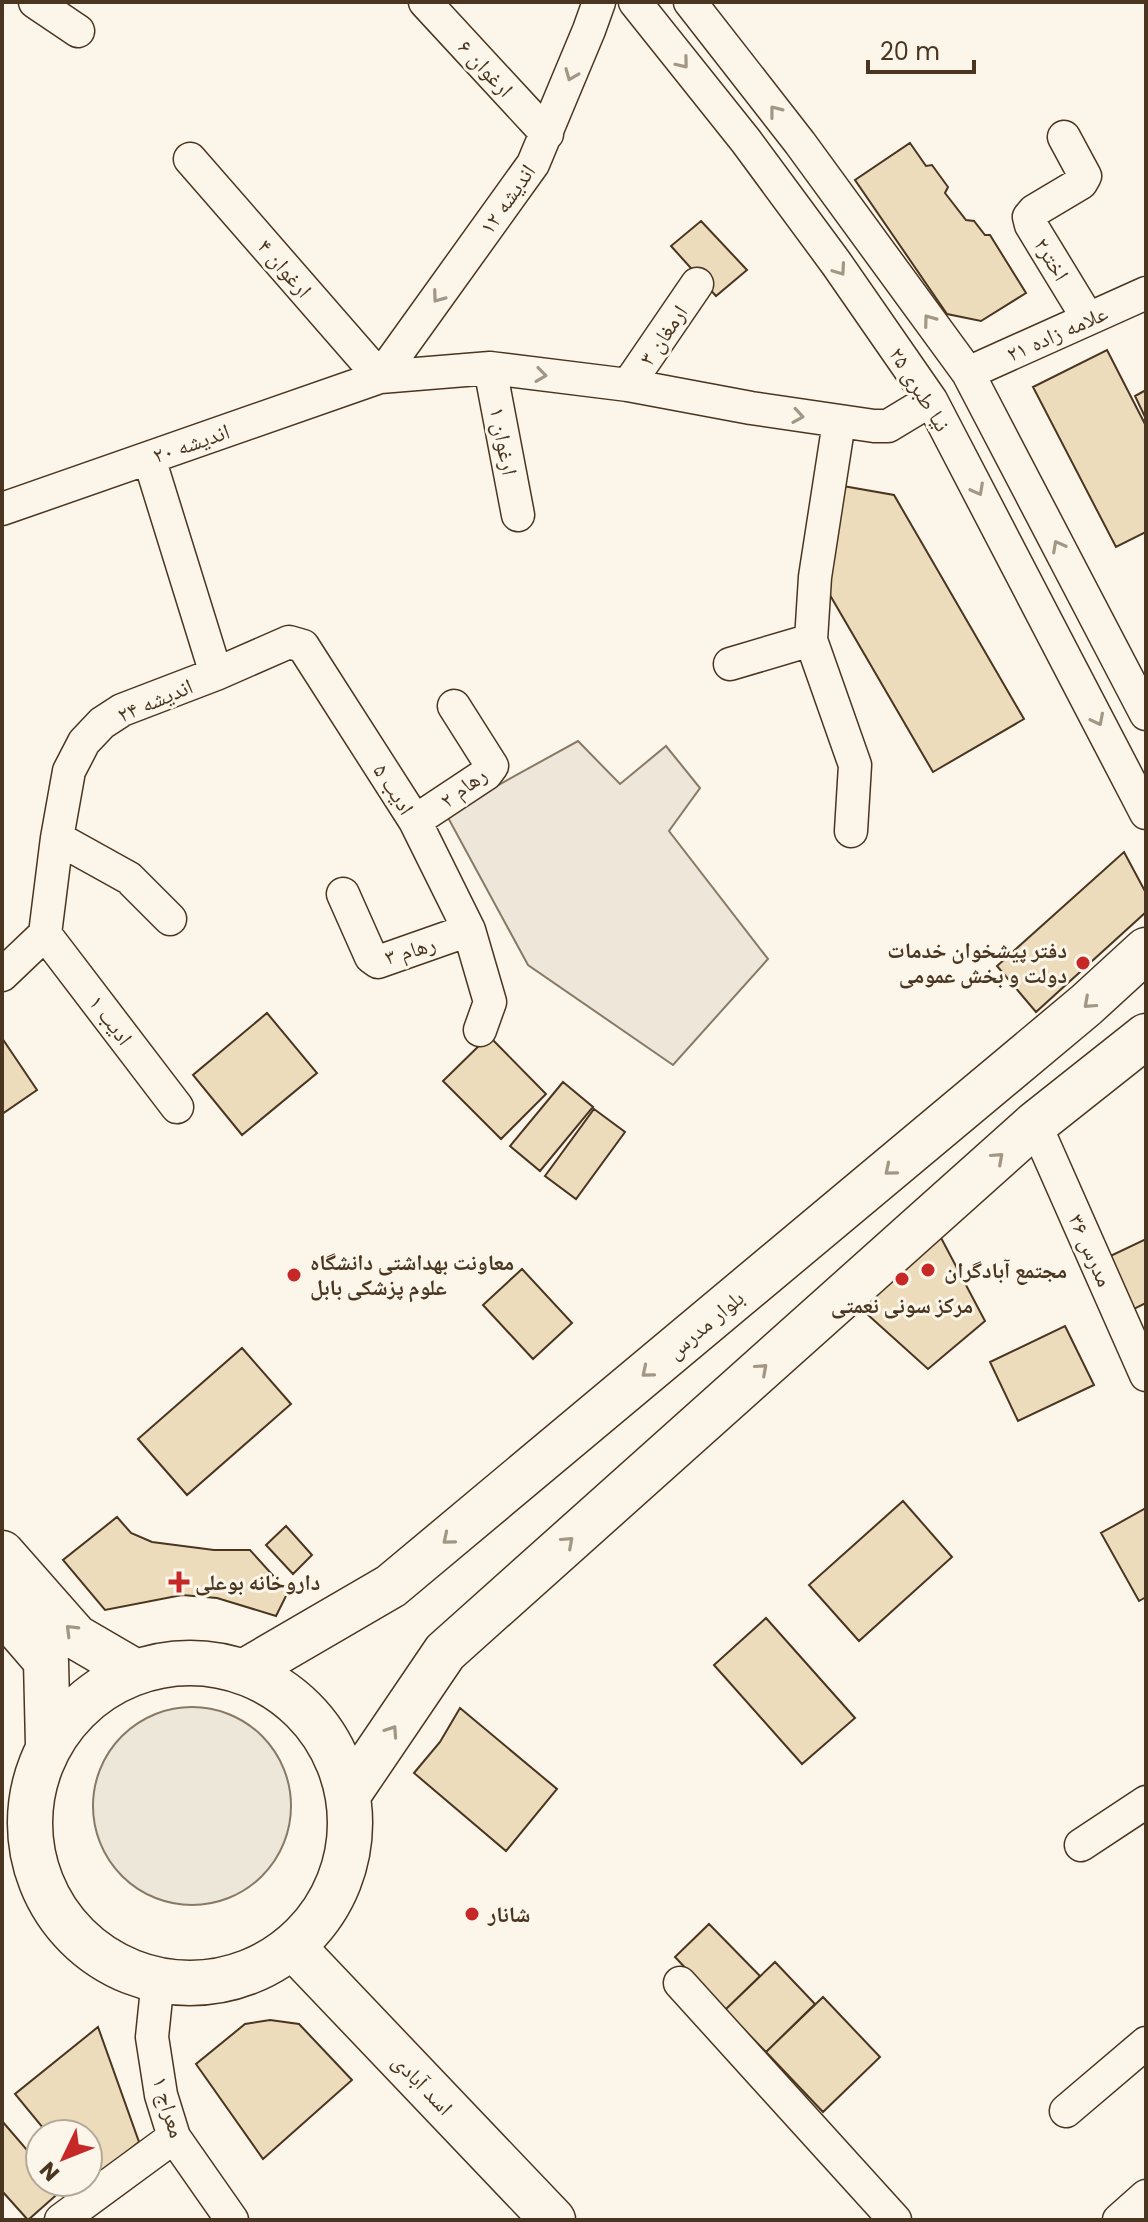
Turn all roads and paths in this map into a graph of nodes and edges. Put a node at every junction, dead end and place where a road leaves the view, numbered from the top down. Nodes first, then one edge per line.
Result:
1 (35, 2) edge
2 (425, 2) edge
3 (599, 2) edge
4 (635, 2) edge
5 (690, 2) edge
6 (78, 31) dead end
7 (547, 134) junction
8 (1064, 137) dead end
9 (190, 159) dead end
10 (697, 284) dead end
11 (1146, 293) edge
12 (1087, 317) junction
13 (490, 368) junction
14 (968, 373) junction
15 (380, 377) junction
16 (628, 385) junction
17 (931, 400) junction
18 (839, 422) junction
19 (149, 458) junction
20 (2, 509) edge
21 (518, 515) dead end
22 (1088, 602) junction
23 (1045, 619) junction
24 (811, 640) junction
25 (730, 664) dead end
26 (216, 674) junction
27 (454, 706) dead end
28 (1146, 714) edge
29 (1146, 813) edge
30 (415, 821) junction
31 (851, 831) dead end
32 (57, 838) junction
33 (343, 894) dead end
34 (170, 919) dead end
35 (469, 930) junction
36 (45, 934) junction
37 (1146, 950) edge
38 (2, 975) edge
39 (480, 1030) dead end
40 (1146, 1036) edge
41 (177, 1107) dead end
42 (1035, 1124) junction
43 (1146, 1375) edge
44 (2, 1553) edge
45 (2, 1610) edge
46 (245, 1671) junction
47 (136, 1672) junction
48 (48, 1745) junction
49 (348, 1795) junction
50 (1146, 1802) edge
51 (1081, 1845) dead end
52 (293, 1947) junction
53 (158, 1979) junction
54 (680, 1983) dead end
55 (1146, 2043) edge
56 (1066, 2111) dead end
57 (174, 2137) junction
58 (1146, 2196) edge
59 (61, 2220) edge
60 (232, 2220) edge
61 (553, 2220) edge
62 (895, 2220) edge
63 (1119, 2220) edge

1 - 6 street
2 - 7 street, ارغوان ۶
3 -> 7 street, اندیشه ۱۲
4 -> 17 street, نیا طبری ۲۵
14 -> 5 street, نیا طبری ۲۵
7 -> 15 street, اندیشه ۱۲
8 - 12 street, اختر۲
9 - 15 street, ارغوان ۴
10 - 16 street, ارمغان ۳
11 - 12 street, علامه زاده ۲۱
12 - 14 street, علامه زاده ۲۱
13 - 15 street, اندیشه ۲۰
13 -> 16 street, اندیشه ۲۰
13 - 21 street, ارغوان ۱
22 -> 14 street, نیا طبری ۲۵
15 - 19 street, اندیشه ۲۰
16 -> 18 street, اندیشه ۲۰
17 - 18 street, اندیشه ۲۰
17 -> 23 street, نیا طبری ۲۵
18 - 24 street
19 - 20 street, اندیشه ۲۰
19 - 26 street, اندیشه ۲۴
22 - 23 street
22 - 28 street, نیا طبری ۲۵
23 -> 29 street, نیا طبری ۲۵
24 - 25 street
24 - 31 street
26 - 30 street, ادیب ۵
26 - 32 street, اندیشه ۲۴
27 - 30 street, رهام ۲
30 - 35 street, ادیب ۵
32 - 34 street
32 - 36 street, اندیشه ۲۴
33 - 35 street, رهام ۳
35 - 39 street, ادیب ۵
36 - 38 street
36 - 41 street, ادیب ۱
37 -> 46 main road, بلوار مدرس
40 - 42 main road
42 - 43 street, مدرس ۳۶
49 -> 42 main road
47 -> 44 main road
45 - 48 main road
46 - 47 main road
46 - 49 main road
47 - 48 main road
48 - 53 main road
49 - 52 main road
50 - 51 street
52 - 53 main road
52 - 61 main road, اسد آبادی
53 - 57 street, معراج ۱
54 - 62 street
55 - 56 street
57 - 59 street
57 - 60 street, معراج ۱
58 - 63 street

